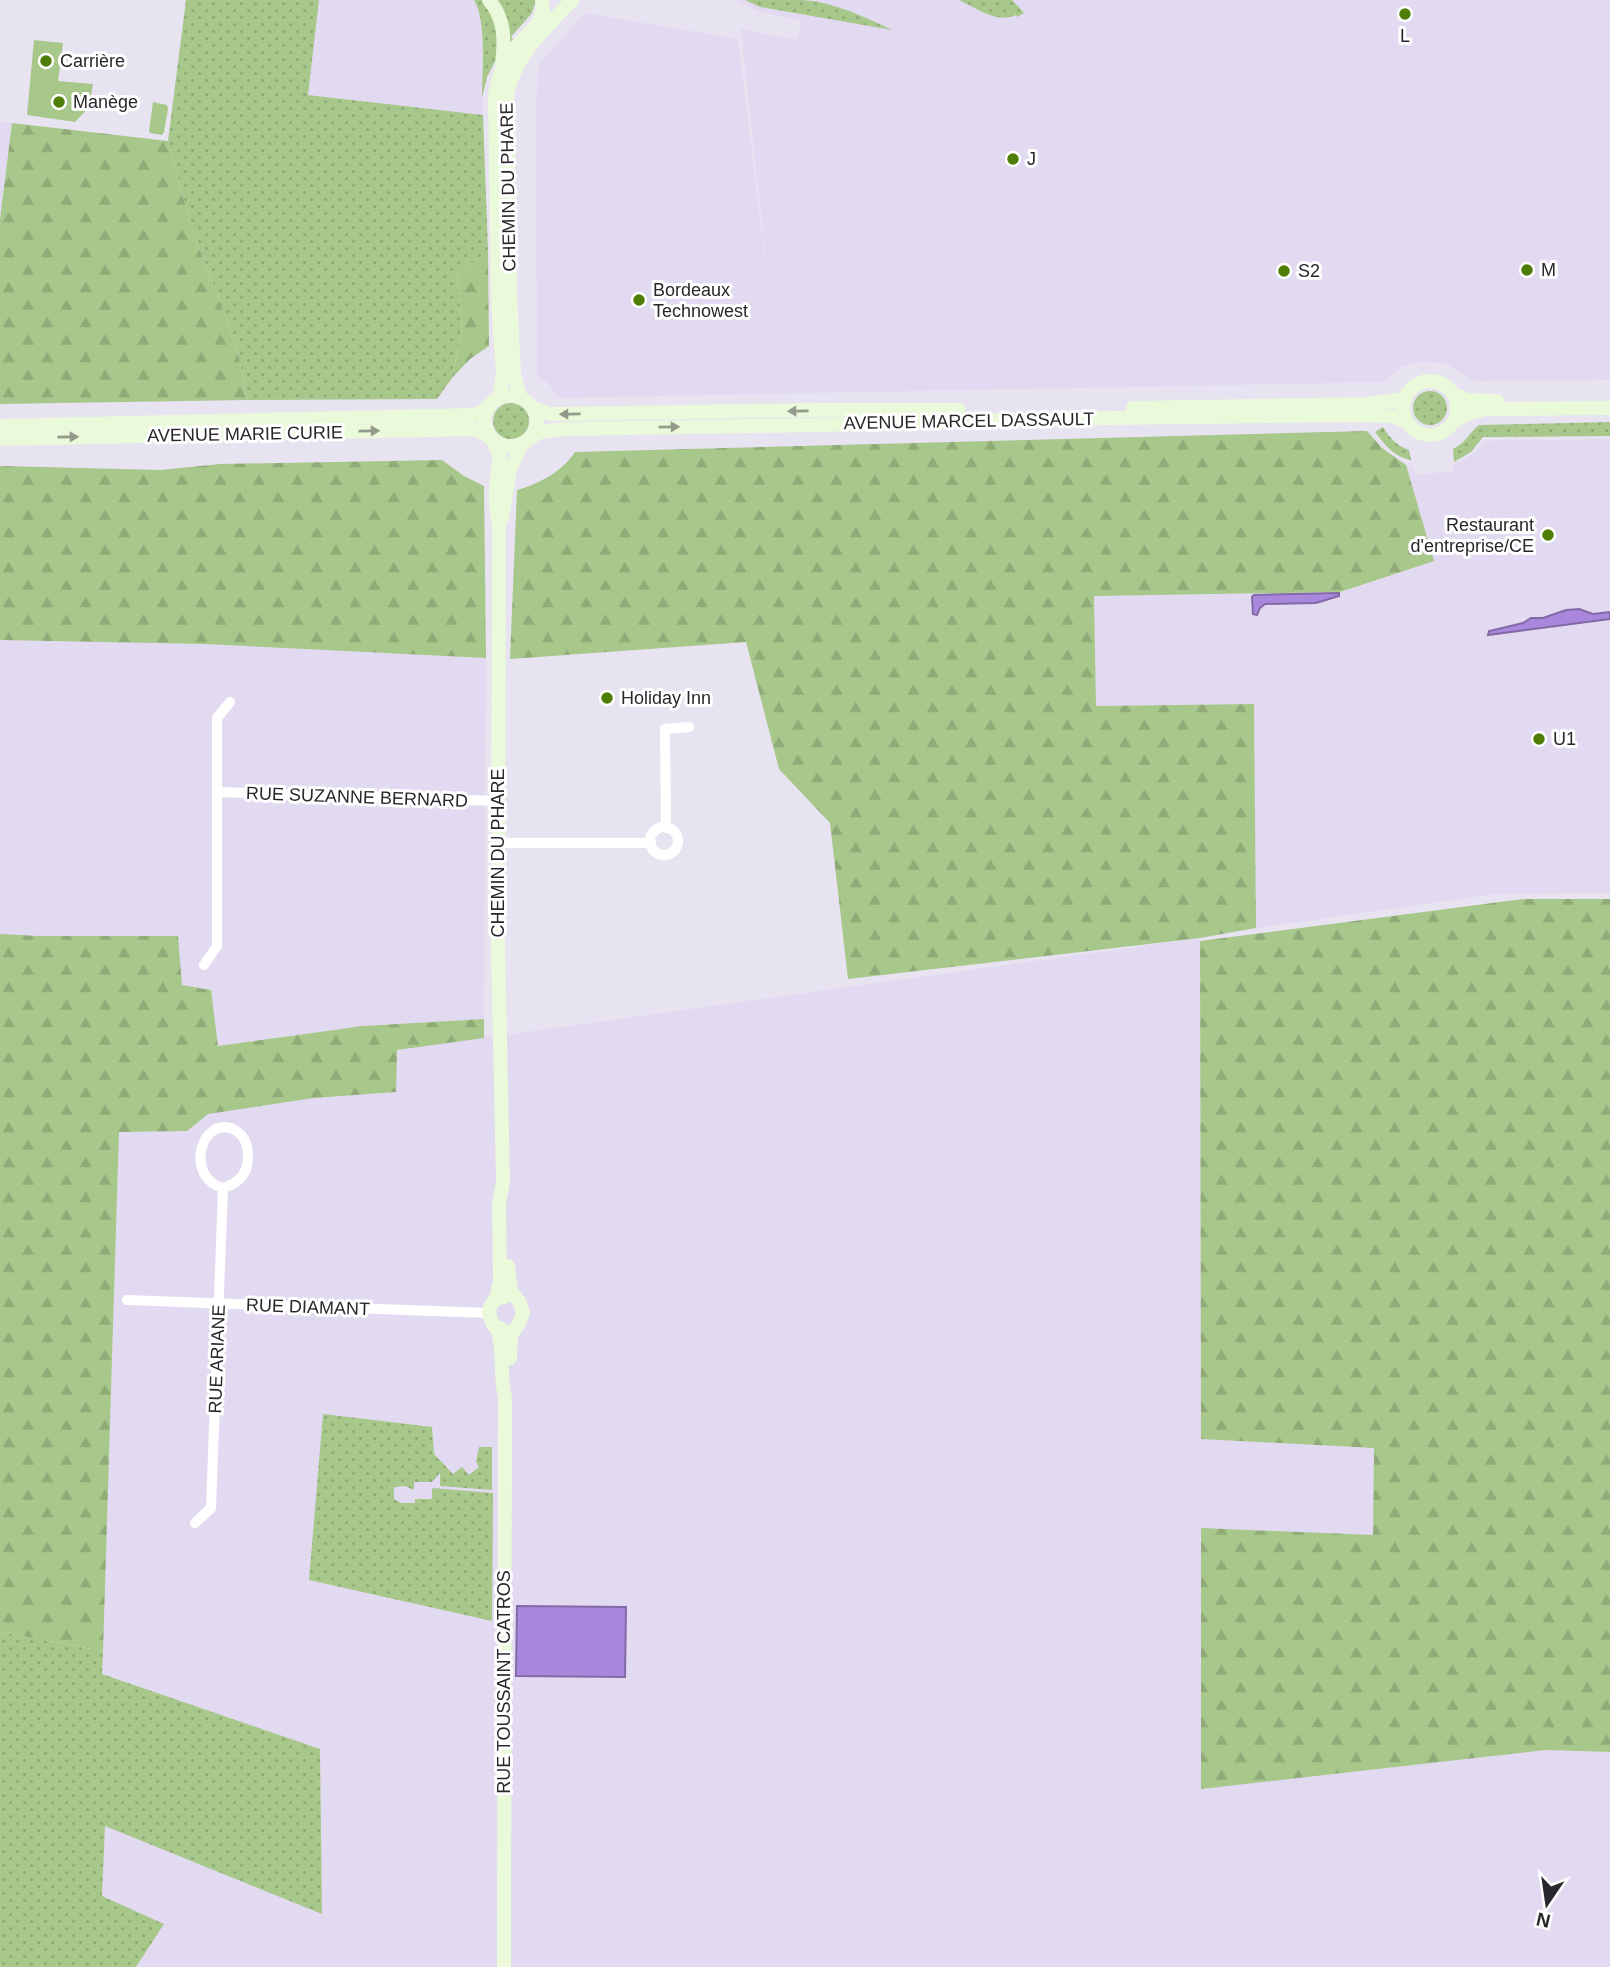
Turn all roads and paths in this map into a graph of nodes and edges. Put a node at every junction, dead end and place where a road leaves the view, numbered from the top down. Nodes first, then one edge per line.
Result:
1 (489, 0) edge
2 (542, 0) edge
3 (572, 0) edge
4 (502, 69) junction
5 (1454, 394) junction
6 (520, 397) junction
7 (1405, 399) junction
8 (1610, 400) edge
9 (493, 403) junction
10 (533, 408) junction
11 (1610, 408) edge
12 (1454, 421) junction
13 (1408, 423) junction
14 (0, 426) edge
15 (489, 435) junction
16 (0, 439) edge
17 (526, 441) junction
18 (499, 526) junction
19 (230, 702) dead end
20 (689, 727) dead end
21 (217, 792) junction
22 (498, 801) junction
23 (666, 828) junction
24 (498, 843) junction
25 (650, 843) junction
26 (204, 965) dead end
27 (503, 1181) junction
28 (223, 1188) junction
29 (496, 1299) junction
30 (127, 1300) dead end
31 (516, 1300) junction
32 (219, 1303) junction
33 (489, 1313) junction
34 (516, 1327) junction
35 (497, 1328) junction
36 (505, 1397) junction
37 (195, 1523) dead end
38 (504, 1967) edge

1 - 4 main road
2 - 4 main road, CHEMIN DU PHARE
3 - 6 main road, CHEMIN DU PHARE
4 - 9 main road, CHEMIN DU PHARE
5 - 7 main road
5 - 8 main road
5 - 12 main road
6 - 9 main road
6 - 10 main road
7 -> 10 main road, AVENUE MARCEL DASSAULT
7 - 13 main road
9 - 14 main road, AVENUE MARIE CURIE
9 - 15 main road
10 - 17 main road
11 - 12 main road
12 - 13 main road
17 -> 13 main road, AVENUE MARCEL DASSAULT
16 -> 15 main road, AVENUE MARIE CURIE
15 - 17 main road
15 - 18 main road, CHEMIN DU PHARE
17 - 18 main road, CHEMIN DU PHARE
18 - 22 main road, CHEMIN DU PHARE
19 - 21 street
20 - 23 street
21 - 22 street, RUE SUZANNE BERNARD
21 - 26 street
22 - 24 main road, CHEMIN DU PHARE
23 - 25 street
23 - 25 street
24 - 25 street
24 - 27 main road, CHEMIN DU PHARE
27 - 29 main road, CHEMIN DU PHARE
27 - 31 main road, CHEMIN DU PHARE
28 - 28 street
28 - 32 street, RUE ARIANE
29 - 31 main road
29 - 33 main road
30 - 32 street, RUE DIAMANT
31 - 34 main road
32 - 33 street, RUE DIAMANT
32 - 37 street, RUE ARIANE
33 - 35 main road
34 - 35 main road
34 - 36 main road, RUE TOUSSAINT CATROS
35 - 36 main road, RUE TOUSSAINT CATROS
36 - 38 main road, RUE TOUSSAINT CATROS

